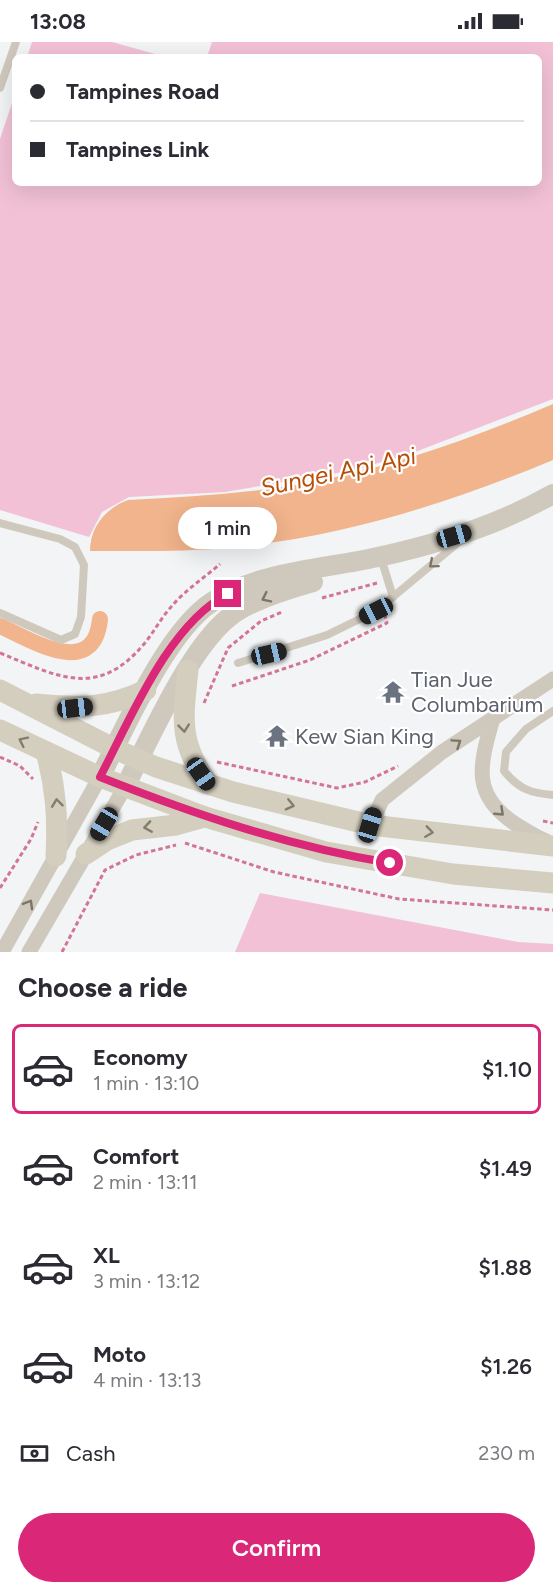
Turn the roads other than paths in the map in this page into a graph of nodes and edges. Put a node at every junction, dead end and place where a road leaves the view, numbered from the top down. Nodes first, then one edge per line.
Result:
1 (16, 42) edge
2 (0, 88) edge
3 (553, 494) edge
4 (0, 524) edge
5 (473, 531) junction
6 (380, 557) junction
7 (393, 597) junction
8 (0, 613) edge
9 (238, 663) dead end
10 (188, 670) junction
11 (553, 679) edge
12 (0, 690) edge
13 (146, 690) junction
14 (26, 703) junction
15 (553, 711) edge
16 (493, 718) junction
17 (0, 730) edge
18 (115, 749) junction
19 (46, 752) junction
20 (139, 760) junction
21 (100, 777) junction
22 (208, 784) junction
23 (126, 787) junction
24 (553, 795) edge
25 (205, 817) junction
26 (370, 825) junction
27 (553, 845) edge
28 (86, 854) junction
29 (56, 856) junction
30 (390, 863) junction
31 (553, 883) edge
32 (2, 952) edge
33 (29, 952) edge

1 - 2 lane
3 - 5 street
4 - 8 lane
5 - 6 street
5 -> 7 lane
6 - 7 lane
6 -> 10 street
6 - 13 street
7 - 9 lane
10 - 20 street
10 -> 22 main road
11 - 16 street
12 - 14 main road
13 - 14 main road
13 - 18 street
14 - 18 main road
15 - 24 lane
26 -> 16 street
16 -> 27 street
19 -> 17 main road
18 - 20 main road
18 - 21 street
19 - 21 main road
29 -> 19 main road
20 - 22 main road
20 - 23 street
21 - 23 main road
21 - 29 street
22 -> 26 main road
23 - 25 main road
23 - 28 street
25 -> 28 main road
25 - 30 main road
26 -> 27 main road
26 - 30 main road
28 - 33 street
32 -> 29 street
30 - 31 main road

